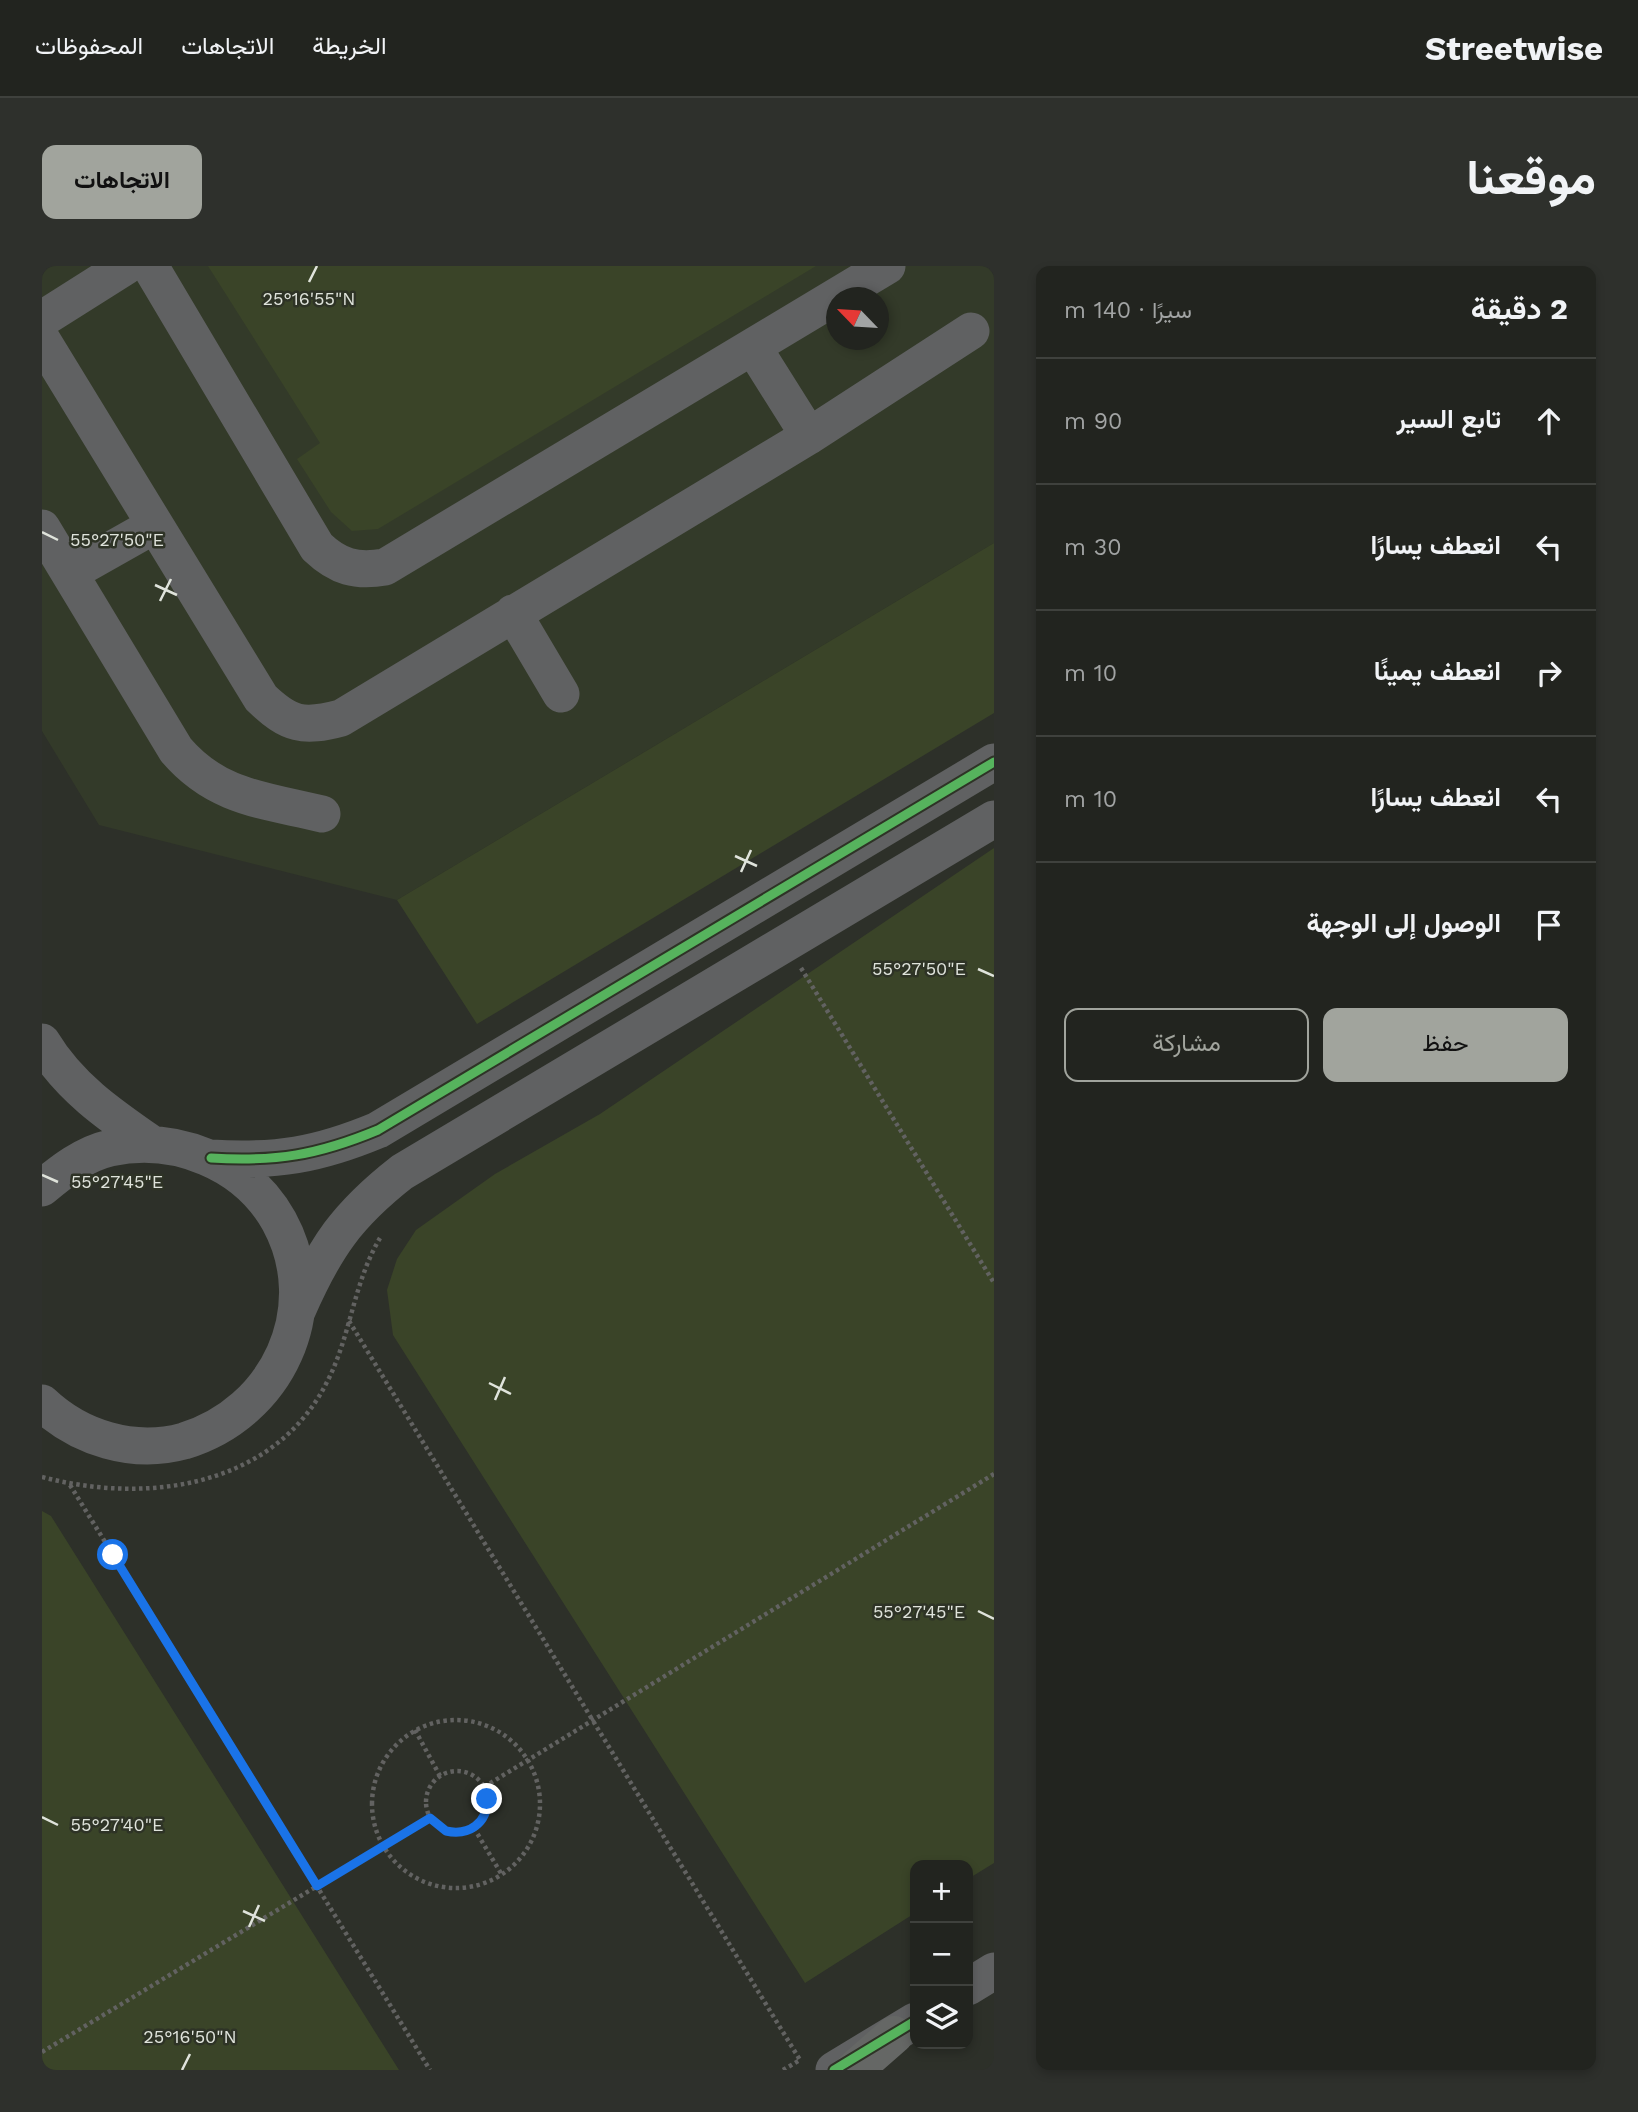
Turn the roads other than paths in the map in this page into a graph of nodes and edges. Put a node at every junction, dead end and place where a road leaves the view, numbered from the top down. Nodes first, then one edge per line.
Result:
1 (126, 266) edge
2 (150, 266) edge
3 (887, 266) edge
4 (42, 319) edge
5 (971, 331) dead end
6 (42, 340) edge
7 (753, 347) junction
8 (809, 436) junction
9 (155, 525) junction
10 (42, 528) edge
11 (69, 573) junction
12 (513, 612) junction
13 (561, 694) dead end
14 (994, 762) edge
15 (322, 814) dead end
16 (994, 819) edge
17 (42, 1042) edge
18 (152, 1144) junction
19 (211, 1158) junction
20 (42, 1188) edge
21 (297, 1311) junction
22 (42, 1403) edge
23 (42, 1431) edge
24 (92, 1437) junction
25 (994, 1971) edge
26 (970, 1986) edge
27 (904, 2028) edge
28 (834, 2070) edge
29 (854, 2070) edge

1 - 4 street
2 - 7 street
3 - 7 street
5 - 8 street
6 - 9 street
7 - 8 street
8 - 12 street
9 - 11 street
9 - 12 street
10 - 11 street
11 - 15 street
12 - 13 street
14 - 19 street
16 - 21 street
17 - 18 street
18 - 19 street
18 - 20 street
19 - 21 street
21 - 24 street
22 - 24 street
23 - 24 street
25 - 26 street
27 - 28 street
27 - 29 highway

